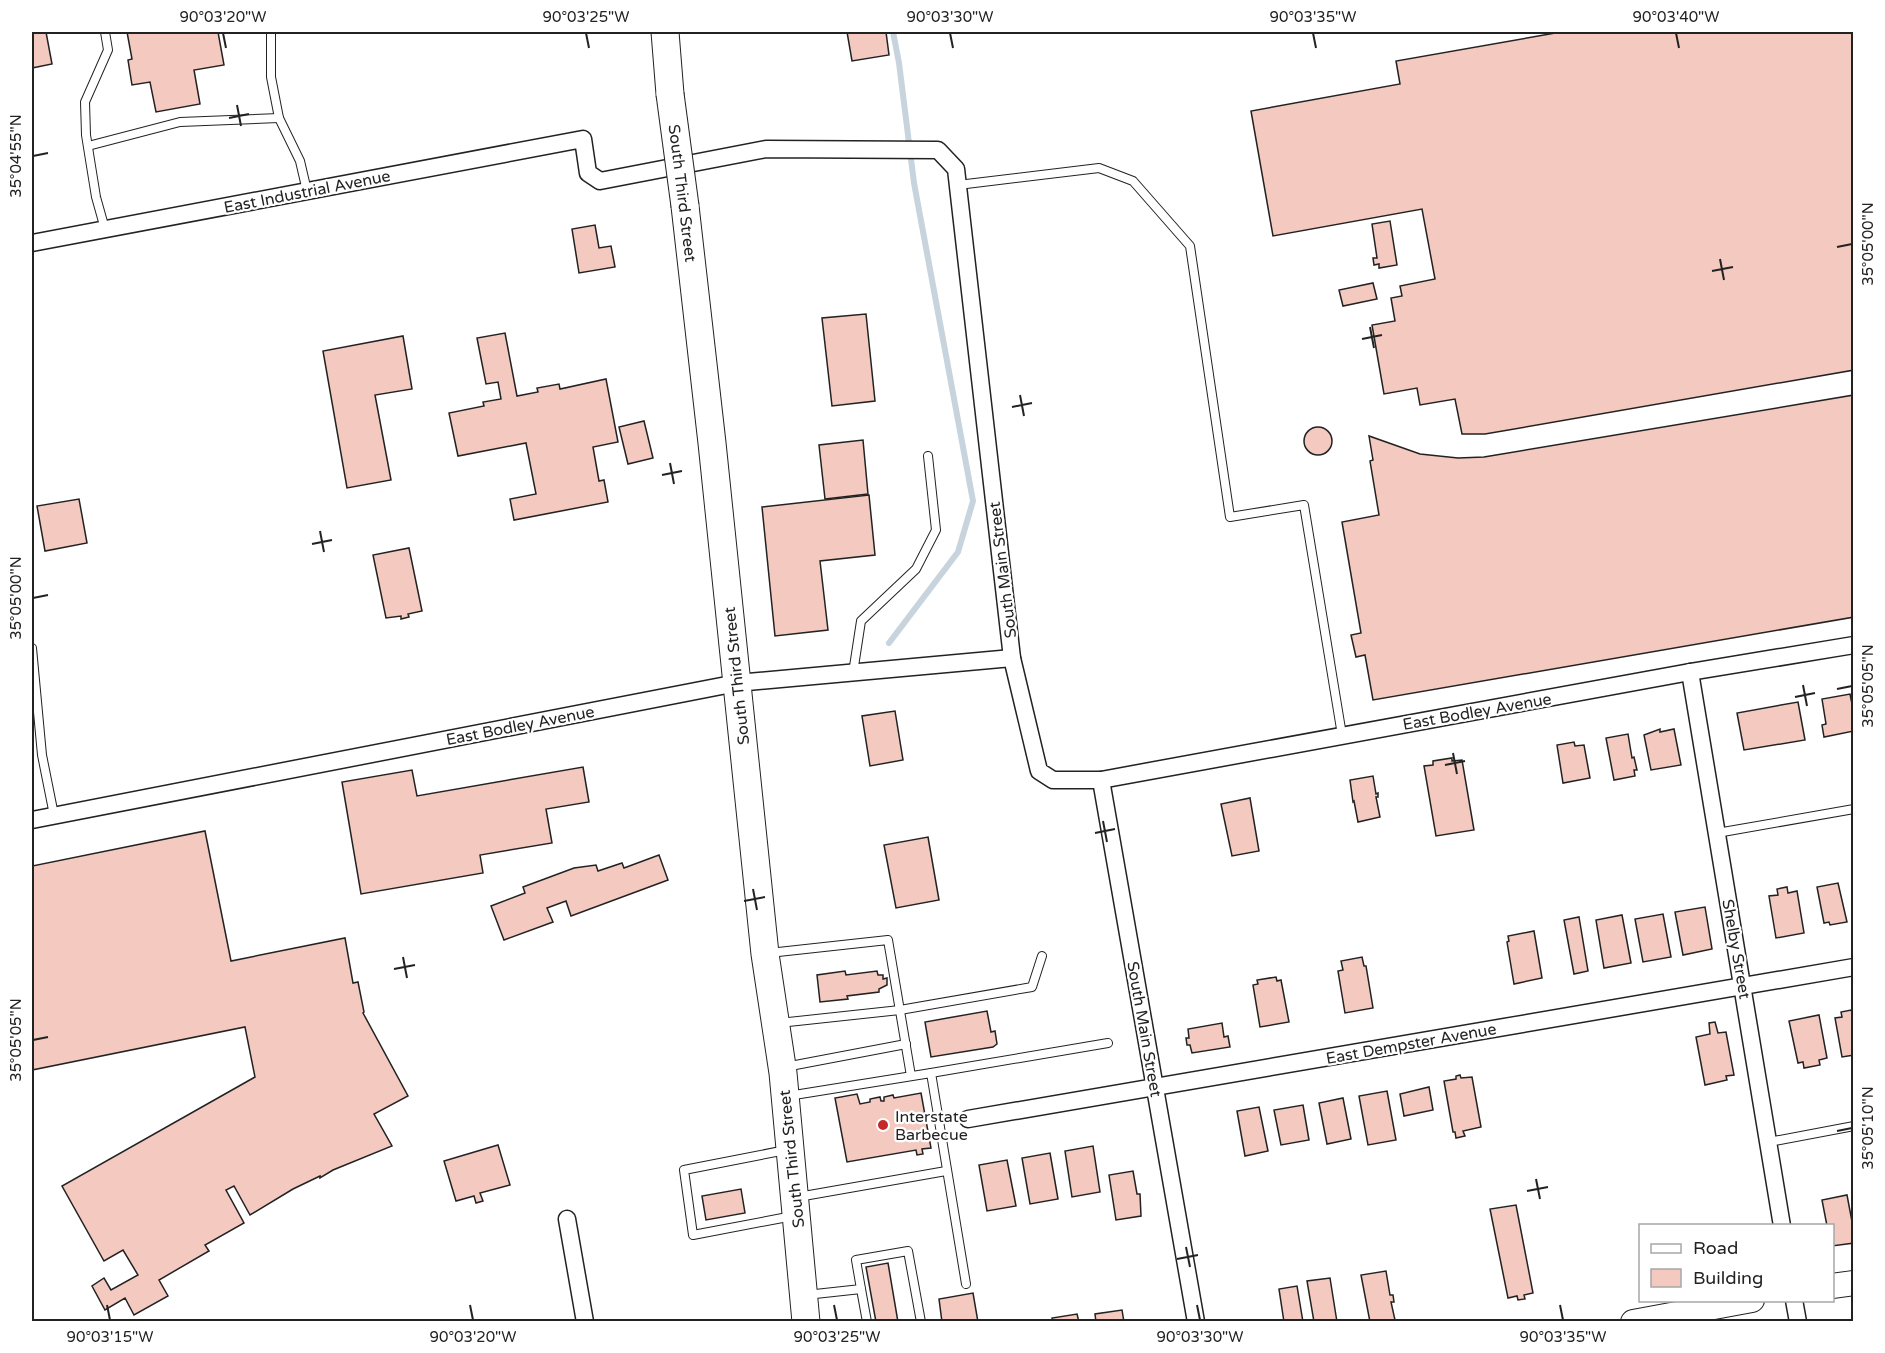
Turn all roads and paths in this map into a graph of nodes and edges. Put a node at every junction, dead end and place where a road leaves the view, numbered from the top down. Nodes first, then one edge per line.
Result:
1 (105, 32) edge
2 (271, 32) edge
3 (665, 32) edge
4 (279, 118) junction
5 (583, 139) joint
6 (88, 146) junction
7 (958, 185) junction
8 (308, 191) junction
9 (105, 229) junction
10 (32, 243) edge
11 (928, 456) dead end
12 (1854, 645) edge
13 (32, 648) edge
14 (1012, 658) junction
15 (1690, 672) junction
16 (852, 673) junction
17 (737, 684) junction
18 (1342, 735) junction
19 (1101, 780) junction
20 (1854, 808) edge
21 (54, 814) junction
22 (32, 820) edge
23 (1717, 832) junction
24 (765, 954) junction
25 (1042, 956) dead end
26 (1854, 967) edge
27 (1743, 986) junction
28 (900, 1010) junction
29 (776, 1024) junction
30 (1107, 1043) dead end
31 (906, 1044) junction
32 (782, 1067) junction
33 (931, 1073) junction
34 (911, 1076) junction
35 (1155, 1087) junction
36 (785, 1097) junction
37 (969, 1119) dead end
38 (1854, 1126) edge
39 (1769, 1142) junction
40 (789, 1150) junction
41 (946, 1172) junction
42 (795, 1206) junction
43 (567, 1219) dead end
44 (1782, 1224) edge
45 (1854, 1283) edge
46 (966, 1284) dead end
47 (1834, 1286) edge
48 (861, 1288) junction
49 (1741, 1302) edge
50 (1794, 1302) edge
51 (805, 1309) edge
52 (585, 1322) edge
53 (867, 1322) edge
54 (921, 1322) edge
55 (1196, 1322) edge
56 (1633, 1322) edge
57 (1798, 1322) edge

1 - 6 lane
2 - 4 lane
3 - 17 main road, South Third Street, bridge
4 - 6 lane
4 - 8 lane
5 - 7 street, South Main Street
5 - 8 street, East Industrial Avenue
6 - 9 lane
7 - 14 street, South Main Street
7 - 18 lane
8 - 9 street, East Industrial Avenue
9 - 10 street, East Industrial Avenue
11 - 16 lane
12 - 15 street, East Bodley Avenue
13 - 21 lane
14 - 16 street, East Bodley Avenue
14 - 19 street, South Main Street
15 - 18 street, East Bodley Avenue
15 - 23 street, Shelby Street
16 - 17 street, East Bodley Avenue
17 - 21 street, East Bodley Avenue
17 - 24 main road, South Third Street
18 - 19 street, East Bodley Avenue
19 - 35 street, South Main Street
20 - 23 lane
21 - 22 street, East Bodley Avenue
23 - 27 street, Shelby Street
24 - 28 lane
24 - 29 main road, South Third Street
25 - 28 lane
26 - 27 street, East Dempster Avenue
27 - 35 street, East Dempster Avenue
27 - 39 street, Shelby Street
28 - 29 lane
28 - 31 lane
29 - 32 main road, South Third Street
30 - 33 lane
31 - 32 lane
31 - 34 lane
32 - 36 main road, South Third Street
33 - 34 lane
33 - 41 lane
34 - 36 lane
35 - 37 street, East Dempster Avenue
35 - 55 street, South Main Street
36 - 40 main road, South Third Street
38 - 39 lane
39 - 44 street, Shelby Street
40 - 42 main road, South Third Street
40 - 42 lane
41 - 42 lane
41 - 46 lane
42 - 51 main road, South Third Street
43 - 52 street
45 - 47 main road
48 - 51 lane
48 - 53 lane
48 - 54 lane
49 - 56 main road
50 - 57 street

